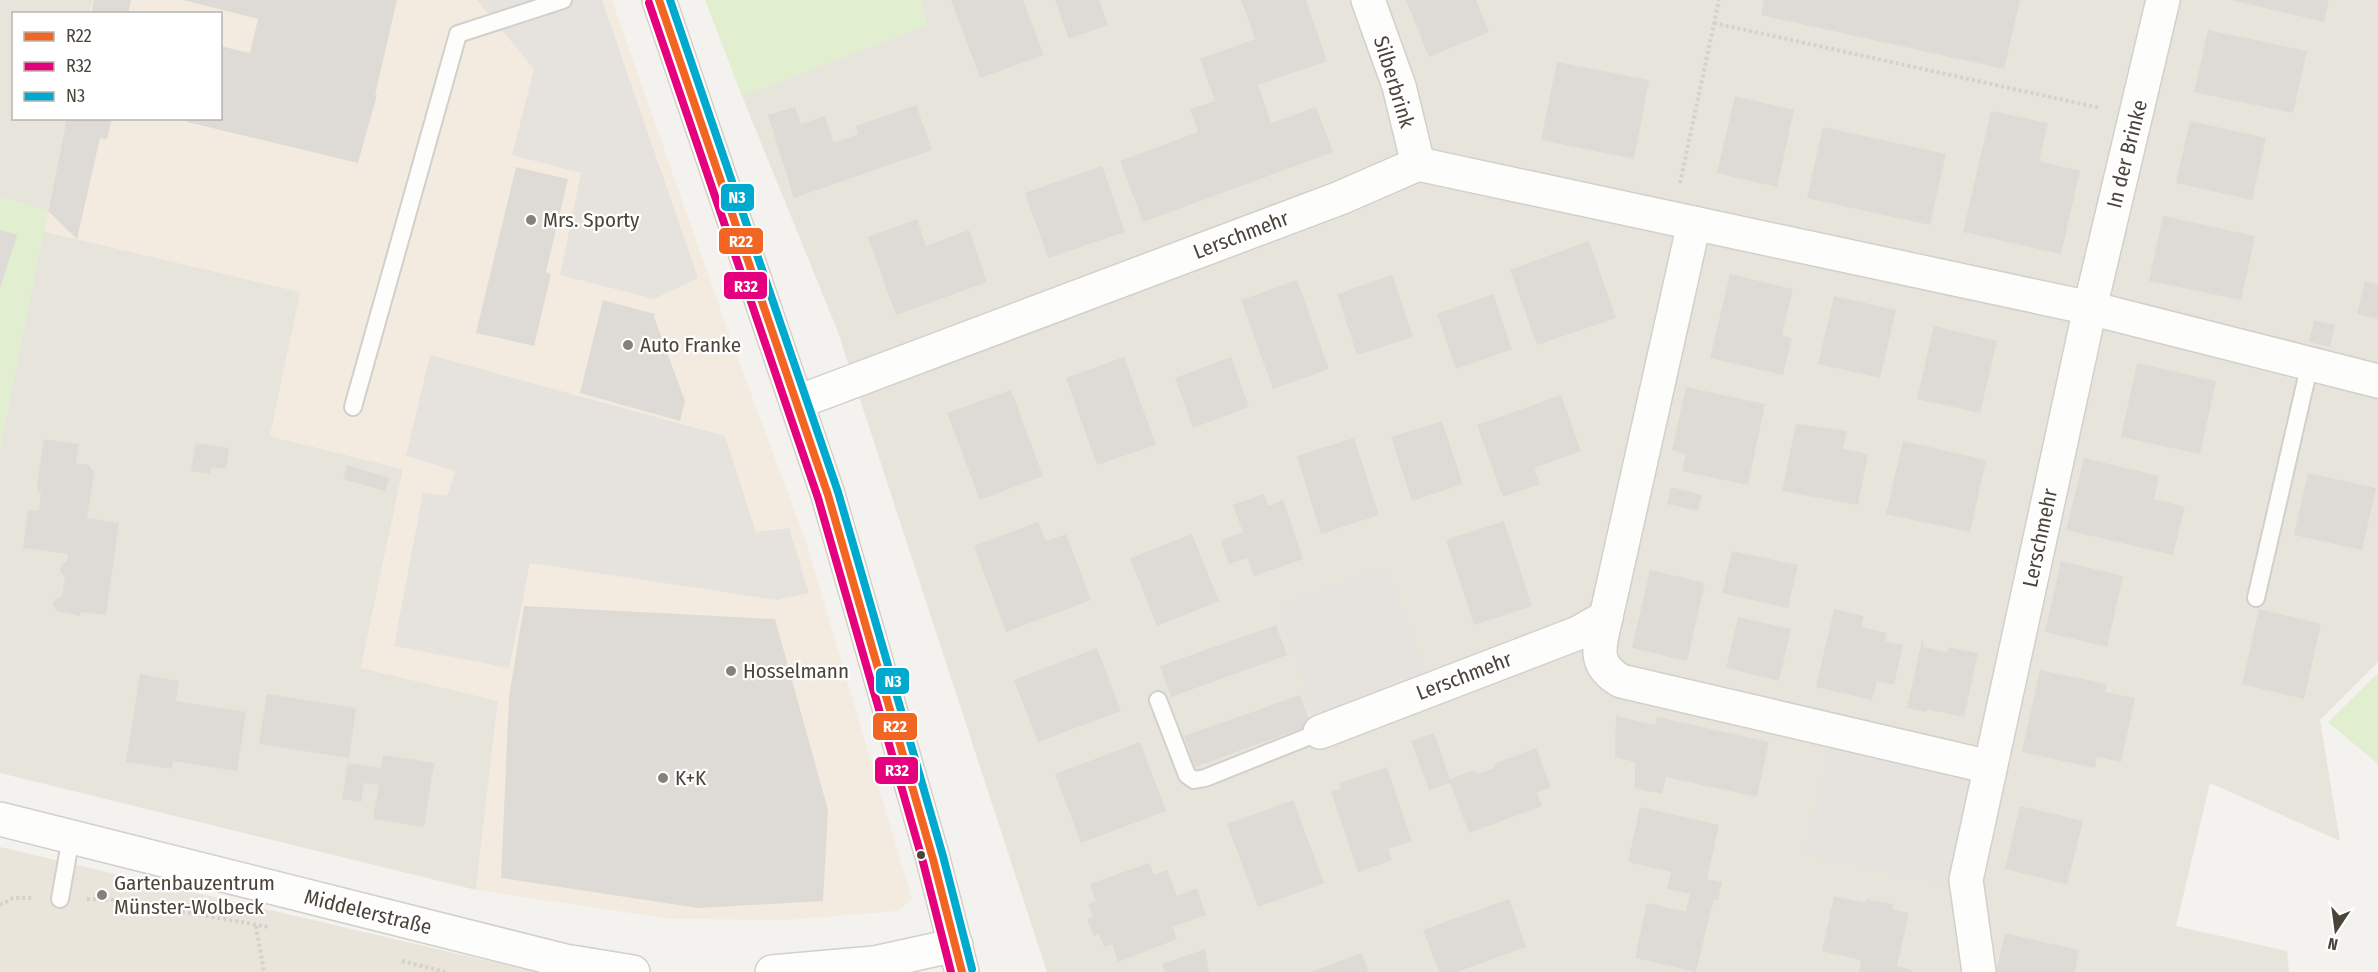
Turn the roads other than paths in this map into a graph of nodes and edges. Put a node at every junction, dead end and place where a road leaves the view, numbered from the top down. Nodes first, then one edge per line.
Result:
1 (563, 0) edge
2 (659, 0) edge
3 (1368, 0) edge
4 (2163, 0) edge
5 (1418, 164) junction
6 (1683, 221) junction
7 (2090, 308) junction
8 (2310, 363) junction
9 (2378, 381) edge
10 (798, 402) junction
11 (353, 407) dead end
12 (2256, 598) dead end
13 (1606, 617) junction
14 (1158, 700) dead end
15 (1320, 732) joint
16 (1990, 767) junction
17 (0, 819) edge
18 (71, 837) junction
19 (60, 899) road end
20 (959, 959) edge
21 (633, 972) edge
22 (772, 972) edge
23 (1979, 972) edge

1 - 11 lane
2 - 10 street
3 - 5 street, Silberbrink
4 - 7 street, In der Brinke
5 - 6 street
5 - 10 street, Lerschmehr
6 - 7 street
6 - 13 street
7 - 8 street
7 - 16 street, Lerschmehr
8 - 9 street
8 - 12 lane
10 - 20 street
13 - 15 street, Lerschmehr
13 - 16 street
14 - 15 lane
16 - 23 street, Lerschmehr
17 - 18 street, Middelerstraße
18 - 19 lane
18 - 21 street, Middelerstraße
20 - 22 street

